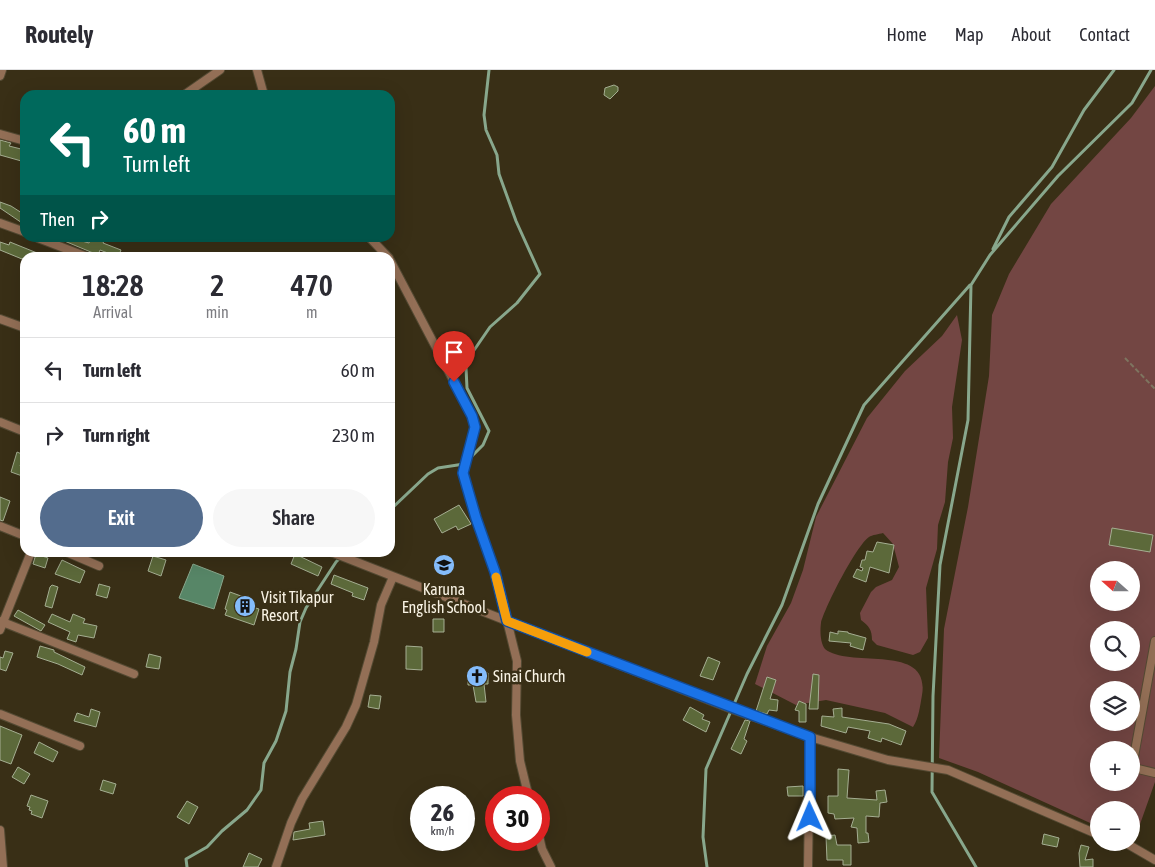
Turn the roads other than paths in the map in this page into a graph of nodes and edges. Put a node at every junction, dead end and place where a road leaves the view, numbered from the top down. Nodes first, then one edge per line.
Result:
1 (2, 70) edge
2 (220, 70) edge
3 (257, 70) edge
4 (0, 76) edge
5 (191, 90) edge
6 (263, 90) edge
7 (0, 134) edge
8 (20, 140) edge
9 (0, 222) edge
10 (20, 230) edge
11 (48, 242) edge
12 (374, 242) edge
13 (74, 252) edge
14 (383, 252) edge
15 (395, 270) edge
16 (0, 318) edge
17 (20, 326) edge
18 (0, 422) edge
19 (20, 430) edge
20 (0, 526) edge
21 (20, 534) edge
22 (29, 557) edge
23 (78, 557) edge
24 (344, 557) edge
25 (100, 566) dead end
26 (393, 576) junction
27 (507, 621) junction
28 (1, 625) edge
29 (1155, 641) edge
30 (134, 674) dead end
31 (0, 714) edge
32 (810, 737) junction
33 (80, 746) dead end
34 (1155, 773) edge
35 (526, 786) edge
36 (0, 830) edge
37 (1090, 831) edge
38 (543, 851) edge
39 (1140, 851) edge
40 (1155, 860) edge
41 (3, 867) edge
42 (276, 867) edge
43 (551, 867) edge
44 (808, 867) edge

1 - 4 street
2 - 5 street
3 - 6 street
7 - 8 street
9 - 10 street
11 - 13 street
12 - 14 street
15 - 27 street
16 - 17 street
18 - 19 street
20 - 21 street
22 - 28 street
23 - 25 street
24 - 26 street
26 - 27 street
26 - 42 street
27 - 32 street
27 - 35 street
28 - 30 street
29 - 34 street
31 - 33 street
32 - 37 street
32 - 44 street
36 - 41 street
38 - 43 street
39 - 40 street

